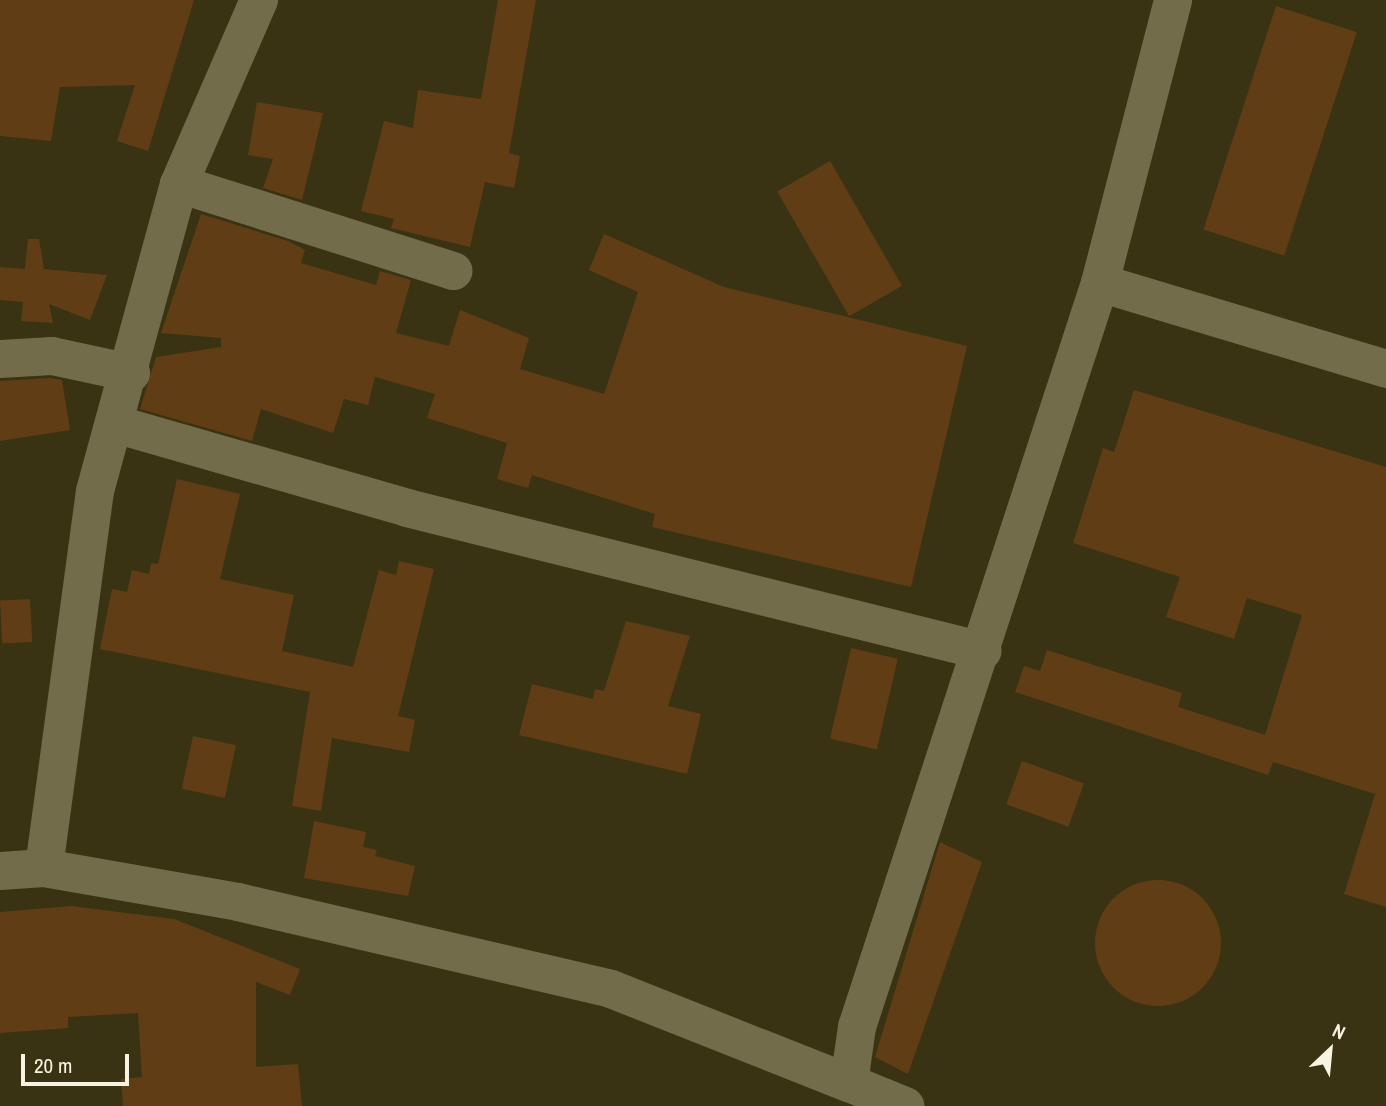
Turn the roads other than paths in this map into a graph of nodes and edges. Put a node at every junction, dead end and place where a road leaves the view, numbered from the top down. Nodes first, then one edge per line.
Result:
1 (259, 0) edge
2 (1173, 0) edge
3 (179, 184) junction
4 (454, 271) dead end
5 (1100, 282) junction
6 (0, 359) edge
7 (1386, 369) edge
8 (131, 373) junction
9 (115, 424) junction
10 (983, 651) junction
11 (44, 868) junction
12 (0, 871) edge
13 (849, 1083) junction
14 (905, 1106) edge

1 - 3 street
2 - 5 street
3 - 4 street
3 - 8 street
5 - 7 street
5 - 10 street
6 - 8 street
8 - 9 street
9 - 10 street
9 - 11 street
10 - 13 street
11 - 12 street
11 - 13 street
13 - 14 street

